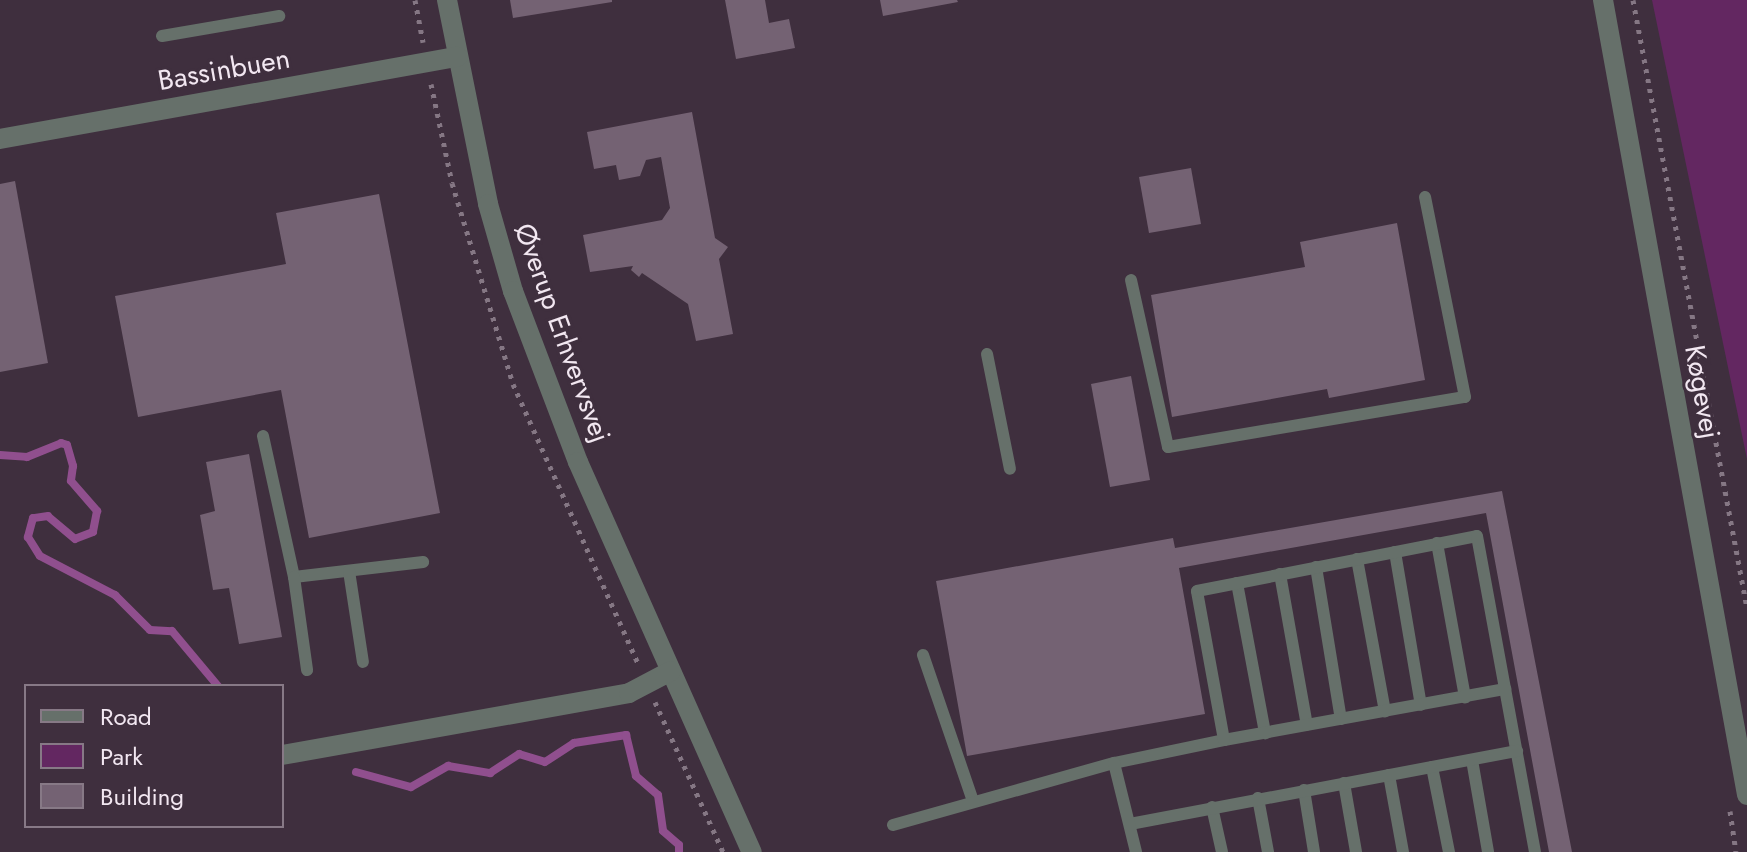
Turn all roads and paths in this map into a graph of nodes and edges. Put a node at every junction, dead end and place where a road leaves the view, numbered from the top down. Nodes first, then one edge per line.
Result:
1 (447, 0) edge
2 (1603, 0) edge
3 (1633, 0) edge
4 (279, 16) dead end
5 (162, 36) dead end
6 (458, 57) junction
7 (0, 139) edge
8 (1425, 197) dead end
9 (1131, 280) dead end
10 (987, 354) dead end
11 (263, 436) dead end
12 (1010, 469) dead end
13 (1437, 543) junction
14 (1395, 552) junction
15 (1357, 559) junction
16 (423, 562) dead end
17 (1316, 567) junction
18 (349, 571) junction
19 (1280, 574) junction
20 (294, 577) junction
21 (1237, 583) junction
22 (1747, 608) edge
23 (923, 655) dead end
24 (363, 662) dead end
25 (307, 670) dead end
26 (671, 671) junction
27 (1505, 689) junction
28 (1465, 697) junction
29 (1421, 705) junction
30 (1385, 711) junction
31 (1341, 719) junction
32 (1307, 725) junction
33 (1265, 733) junction
34 (1224, 740) junction
35 (1517, 751) junction
36 (284, 755) edge
37 (1472, 760) junction
38 (1114, 763) junction
39 (1432, 767) junction
40 (1389, 775) junction
41 (1344, 783) junction
42 (1304, 790) junction
43 (1747, 795) edge
44 (1258, 798) junction
45 (973, 801) junction
46 (1212, 807) junction
47 (1130, 824) junction
48 (893, 825) dead end
49 (752, 852) edge
50 (1136, 852) edge
51 (1222, 852) edge
52 (1268, 852) edge
53 (1314, 852) edge
54 (1356, 852) edge
55 (1403, 852) edge
56 (1449, 852) edge
57 (1488, 852) edge
58 (1535, 852) edge

1 - 6 street, Øverup Erhvervsvej
2 - 43 street, Køgevej
3 - 22 path
4 - 5 lane
6 - 7 street, Bassinbuen
6 - 26 street, Øverup Erhvervsvej
8 - 9 lane
10 - 12 lane
11 - 20 lane
13 - 14 lane
13 - 27 lane
13 - 28 lane
14 - 15 lane
14 - 29 lane
15 - 17 lane
15 - 30 lane
16 - 18 lane
17 - 19 lane
17 - 31 lane
18 - 20 lane
18 - 24 lane
19 - 21 lane
19 - 32 lane
20 - 25 lane
21 - 33 lane
21 - 34 lane
23 - 45 lane
26 - 36 street
26 - 49 street, Øverup Erhvervsvej
27 - 28 lane
27 - 35 lane
28 - 29 lane
29 - 30 lane
30 - 31 lane
31 - 32 lane
32 - 33 lane
33 - 34 lane
34 - 38 lane
35 - 37 lane
35 - 58 lane
37 - 39 lane
37 - 57 lane
38 - 45 lane
38 - 47 lane
39 - 40 lane
39 - 56 lane
40 - 41 lane
40 - 55 lane
41 - 42 lane
41 - 54 lane
42 - 44 lane
42 - 53 lane
44 - 46 lane
44 - 52 lane
45 - 48 lane
46 - 47 lane
46 - 51 lane
47 - 50 lane

